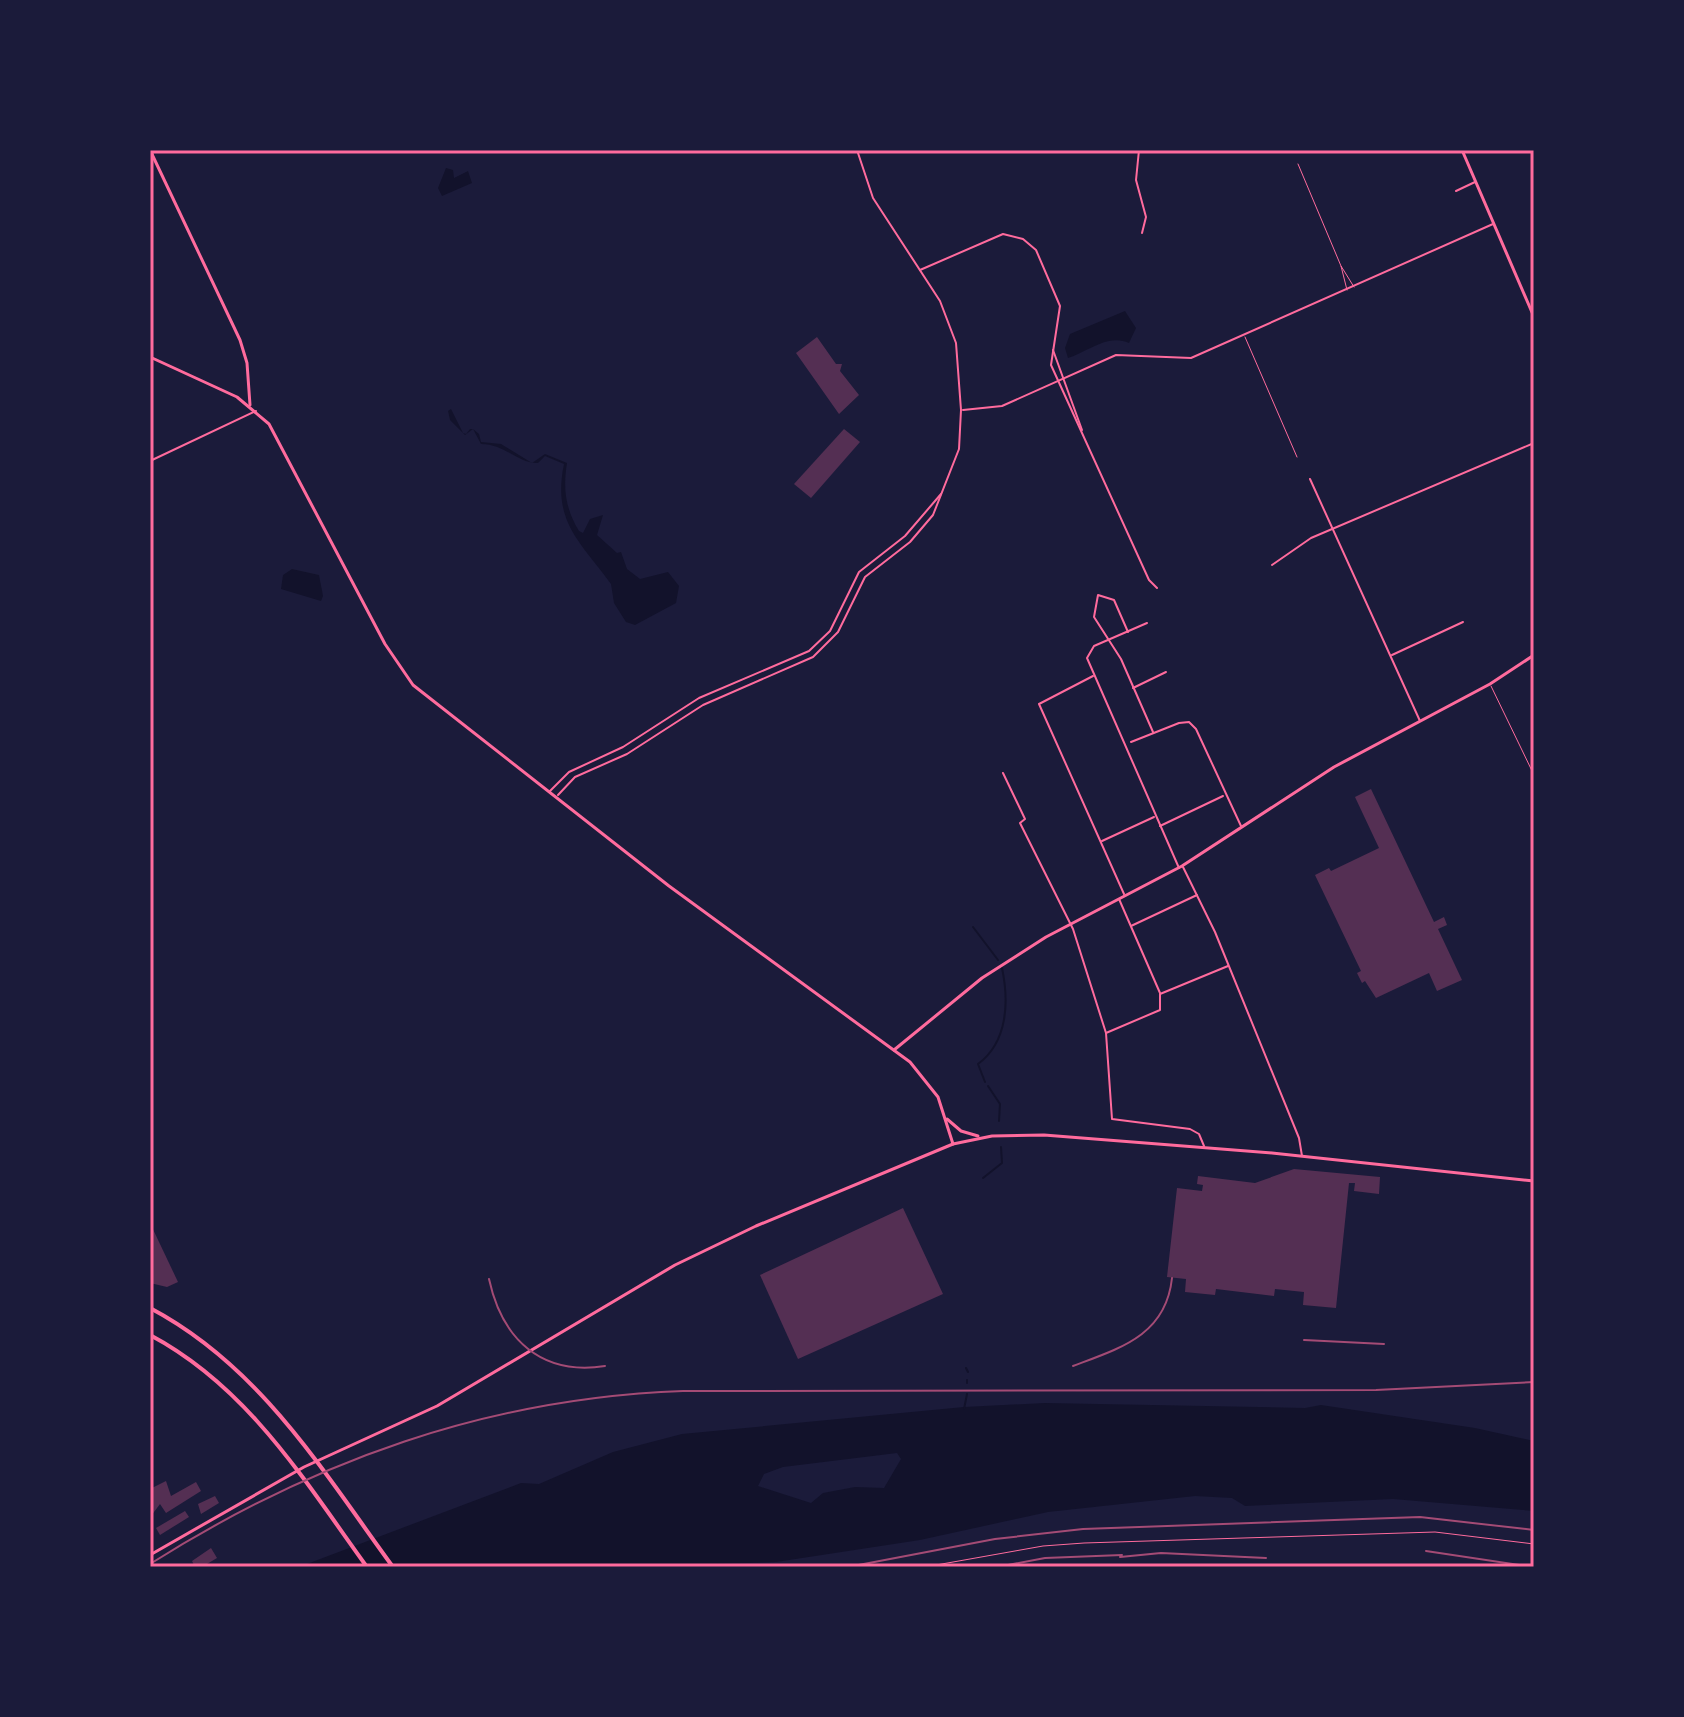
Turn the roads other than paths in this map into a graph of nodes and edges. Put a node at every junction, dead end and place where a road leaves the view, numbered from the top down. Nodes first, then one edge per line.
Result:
1 (150, 150) edge
2 (857, 150) edge
3 (1139, 150) edge
4 (1462, 150) edge
5 (1298, 164) dead end
6 (1476, 182) junction
7 (1456, 191) dead end
8 (1494, 223) junction
9 (1142, 233) dead end
10 (1341, 266) junction
11 (919, 270) junction
12 (1354, 287) junction
13 (1347, 290) junction
14 (1534, 317) edge
15 (1244, 335) junction
16 (1052, 348) junction
17 (150, 357) edge
18 (1065, 379) junction
19 (1058, 382) junction
20 (250, 405) junction
21 (961, 410) junction
22 (256, 411) junction
23 (1083, 436) junction
24 (1534, 443) edge
25 (1297, 457) dead end
26 (150, 461) edge
27 (1310, 479) dead end
28 (944, 490) junction
29 (1333, 529) junction
30 (1272, 565) dead end
31 (1157, 588) dead end
32 (1463, 622) dead end
33 (1147, 623) dead end
34 (1128, 632) junction
35 (1108, 640) junction
36 (1390, 655) junction
37 (1534, 655) edge
38 (1166, 672) dead end
39 (1093, 676) junction
40 (1490, 684) junction
41 (1132, 689) junction
42 (1420, 721) junction
43 (1153, 732) junction
44 (1131, 742) dead end
45 (1003, 773) dead end
46 (1534, 775) edge
47 (550, 791) junction
48 (557, 796) junction
49 (1224, 796) junction
50 (1155, 817) junction
51 (1159, 826) junction
52 (1242, 827) junction
53 (1101, 841) junction
54 (1181, 867) junction
55 (1198, 894) junction
56 (1125, 895) junction
57 (1119, 898) junction
58 (1070, 923) junction
59 (1131, 926) junction
60 (1229, 966) junction
61 (1160, 994) junction
62 (1106, 1033) junction
63 (894, 1050) junction
64 (945, 1117) junction
65 (982, 1137) junction
66 (953, 1144) junction
67 (1205, 1148) junction
68 (1302, 1156) junction
69 (1534, 1181) edge
70 (150, 1308) edge
71 (150, 1335) edge
72 (150, 1555) edge
73 (367, 1567) edge
74 (393, 1567) edge

1 - 20 main road
2 - 11 street
3 - 9 street
4 - 6 main road
5 - 10 lane
6 - 7 street
6 - 8 main road
8 - 12 street
8 - 14 main road
10 - 12 lane
10 - 13 lane
11 - 16 street
11 - 21 street
12 - 13 street
13 - 15 street
15 - 18 street
15 - 25 lane
16 - 18 street
16 - 19 street
17 - 20 main road
18 - 19 street
18 - 23 street
19 - 21 street
19 - 23 street
20 - 22 main road
21 - 28 street
22 - 26 street
22 - 47 main road
23 - 31 street
24 - 29 street
27 - 29 street
28 - 47 street
28 - 48 street
29 - 30 street
29 - 36 street
32 - 36 street
33 - 34 street
34 - 35 street
34 - 35 street
35 - 39 street
35 - 41 street
36 - 42 street
37 - 40 main road
38 - 41 street
39 - 50 street
39 - 53 street
40 - 42 main road
40 - 46 lane
41 - 43 street
42 - 52 main road
43 - 44 street
43 - 49 street
45 - 58 street
47 - 48 main road
48 - 63 main road
49 - 51 street
49 - 52 street
50 - 51 street
50 - 53 street
51 - 54 street
52 - 54 main road
53 - 56 street
54 - 55 street
54 - 56 main road
55 - 59 street
55 - 60 street
56 - 57 main road
57 - 58 main road
57 - 59 street
58 - 62 street
58 - 63 main road
59 - 61 street
60 - 61 street
60 - 68 street
61 - 62 street
62 - 67 street
63 - 64 main road
64 - 65 main road
64 - 66 main road
65 - 66 main road
65 - 67 main road
66 - 72 main road
67 - 68 main road
68 - 69 main road
70 - 74 highway
71 - 73 highway

